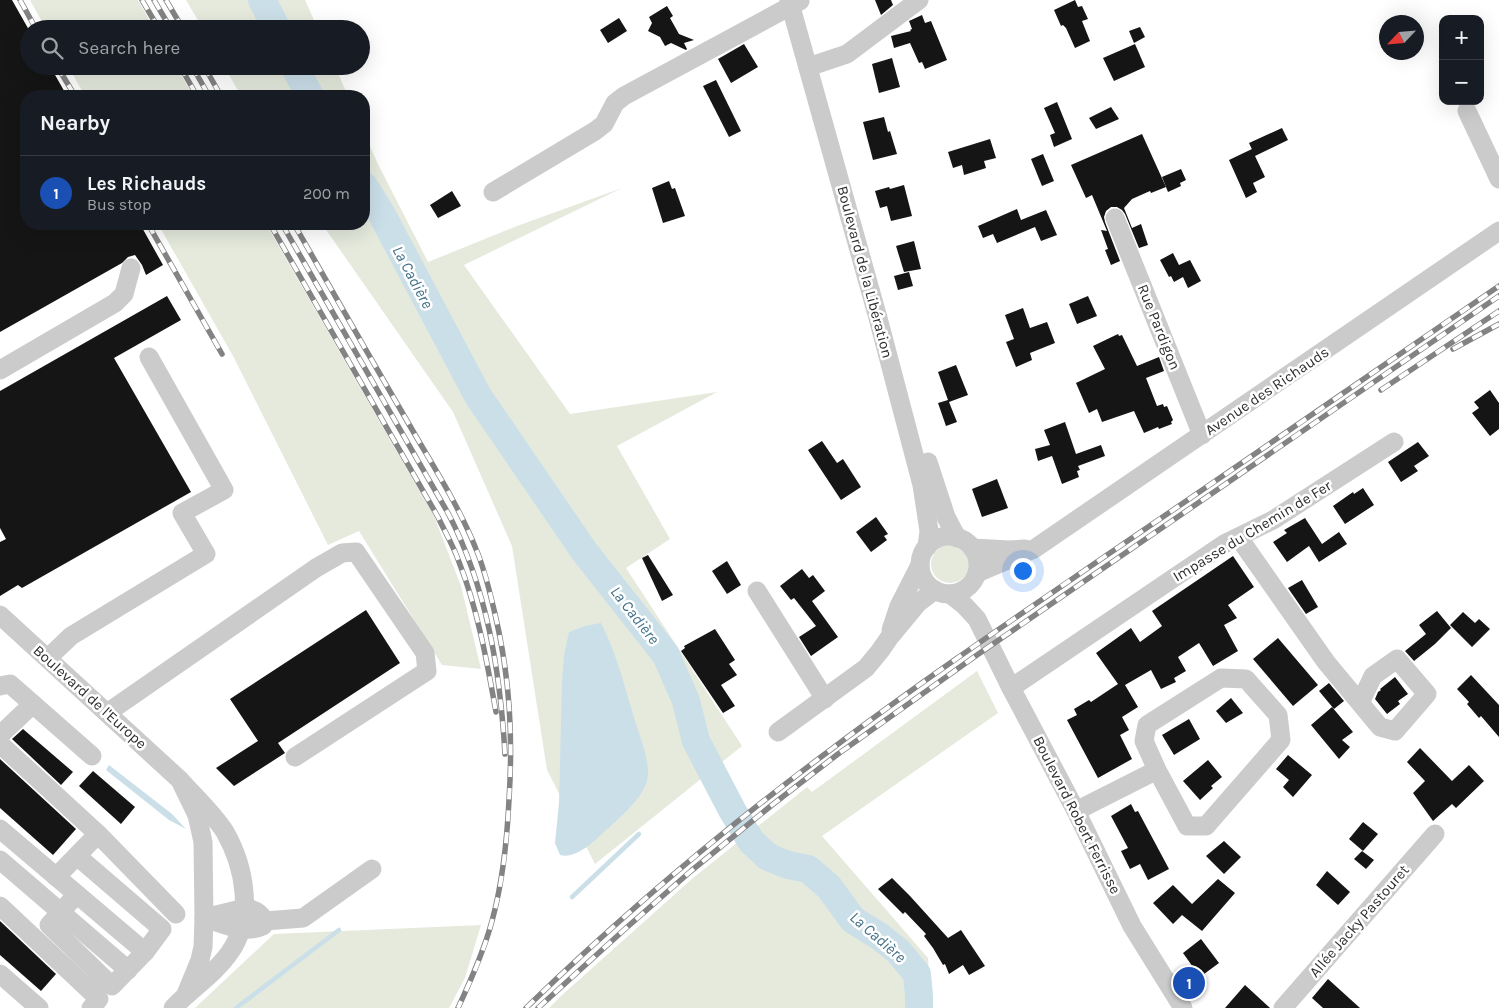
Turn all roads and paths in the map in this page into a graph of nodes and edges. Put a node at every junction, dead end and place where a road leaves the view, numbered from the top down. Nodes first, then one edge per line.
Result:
1 (919, 0) edge
2 (795, 2) edge
3 (813, 65) junction
4 (1467, 111) dead end
5 (1499, 179) edge
6 (493, 192) dead end
7 (1115, 218) dead end
8 (1499, 231) edge
9 (131, 268) dead end
10 (150, 357) dead end
11 (0, 370) edge
12 (1202, 435) junction
13 (1394, 442) dead end
14 (1239, 538) junction
15 (965, 543) junction
16 (927, 547) junction
17 (1034, 549) junction
18 (920, 565) junction
19 (975, 576) junction
20 (757, 591) dead end
21 (942, 592) junction
22 (0, 615) edge
23 (977, 619) junction
24 (888, 638) junction
25 (48, 658) junction
26 (0, 686) edge
27 (1011, 688) junction
28 (825, 699) junction
29 (1360, 703) dead end
30 (33, 704) junction
31 (107, 713) junction
32 (778, 732) dead end
33 (0, 735) edge
34 (0, 744) edge
35 (92, 756) dead end
36 (295, 756) dead end
37 (1157, 770) junction
38 (180, 780) junction
39 (1076, 811) junction
40 (0, 829) edge
41 (98, 834) junction
42 (1435, 834) dead end
43 (77, 856) junction
44 (0, 860) edge
45 (372, 869) dead end
46 (56, 877) junction
47 (78, 894) junction
48 (0, 906) edge
49 (245, 908) junction
50 (62, 912) junction
51 (176, 914) dead end
52 (204, 918) junction
53 (265, 920) junction
54 (242, 929) junction
55 (146, 952) junction
56 (0, 974) edge
57 (186, 994) junction
58 (39, 1008) edge
59 (91, 1008) edge
60 (173, 1008) edge
61 (1183, 1008) edge
62 (1283, 1008) edge

1 - 3 street
2 - 3 street, Boulevard de la Libération
2 - 6 street
3 - 15 street, Boulevard de la Libération
3 - 16 street, Boulevard de la Libération
4 - 5 street
7 - 12 street, Rue Pardigon
8 - 12 street, Avenue des Richauds
9 - 11 street
10 - 25 street
12 - 17 street, Avenue des Richauds
13 - 14 street, Impasse du Chemin de Fer
14 - 27 street, Impasse du Chemin de Fer
14 - 29 street
15 - 16 street
15 - 17 street
15 - 19 street
16 - 18 street
17 - 19 street, Avenue des Richauds
18 - 21 street
18 - 24 street
19 - 21 street
19 - 23 street, Boulevard Robert Ferrisse
20 - 28 street
21 - 23 street, Boulevard Robert Ferrisse
21 - 24 street
22 - 25 street, Boulevard de l'Europe
23 - 27 street, Boulevard Robert Ferrisse
24 - 28 street
25 - 31 street, Boulevard de l'Europe
26 - 30 street
27 - 39 street, Boulevard Robert Ferrisse
28 - 32 street
30 - 33 street
30 - 35 street
31 - 36 street
31 - 38 street, Boulevard de l'Europe
34 - 41 street
37 - 37 street
37 - 39 street
38 - 49 street, Boulevard de l'Europe
38 - 52 street, Boulevard de l'Europe
39 - 61 street, Boulevard Robert Ferrisse
40 - 46 street
41 - 43 street
41 - 51 street
42 - 62 street, Allée Jacky Pastouret
43 - 46 street
43 - 55 street
44 - 50 street
45 - 53 street
46 - 47 street
47 - 50 street
47 - 55 street
48 - 59 street
49 - 52 street
49 - 53 street
49 - 54 street, Boulevard de l'Europe
50 - 55 street
52 - 54 street
52 - 57 street, Boulevard de l'Europe
53 - 54 street
54 - 57 street, Boulevard de l'Europe
56 - 58 street
57 - 60 street, Boulevard de l'Europe

